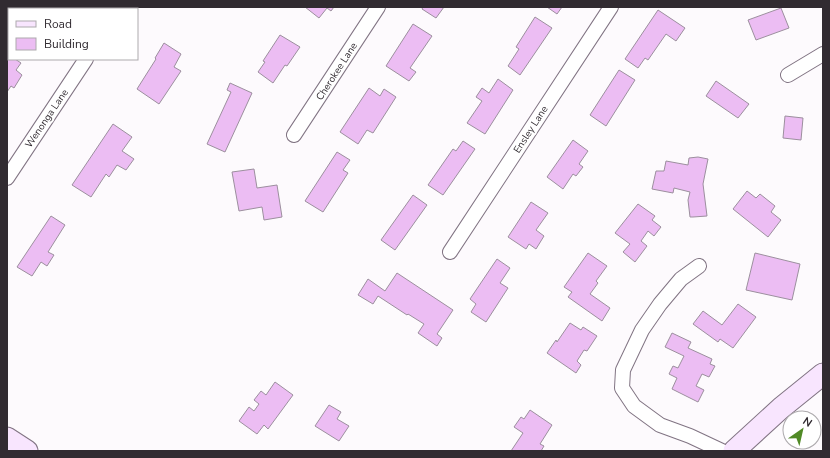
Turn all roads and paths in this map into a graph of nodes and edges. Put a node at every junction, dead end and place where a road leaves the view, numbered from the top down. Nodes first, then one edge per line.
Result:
1 (378, 7) edge
2 (611, 7) edge
3 (823, 54) edge
4 (85, 60) edge
5 (788, 75) dead end
6 (294, 135) dead end
7 (7, 178) edge
8 (450, 252) dead end
9 (699, 266) dead end
10 (823, 374) edge
11 (7, 438) edge
12 (27, 451) edge
13 (722, 451) edge
14 (734, 451) edge

1 - 6 street, Cherokee Lane
2 - 8 street, Ensley Lane
3 - 5 street
4 - 7 street, Wenonga Lane
9 - 13 street
10 - 14 street
11 - 12 street

